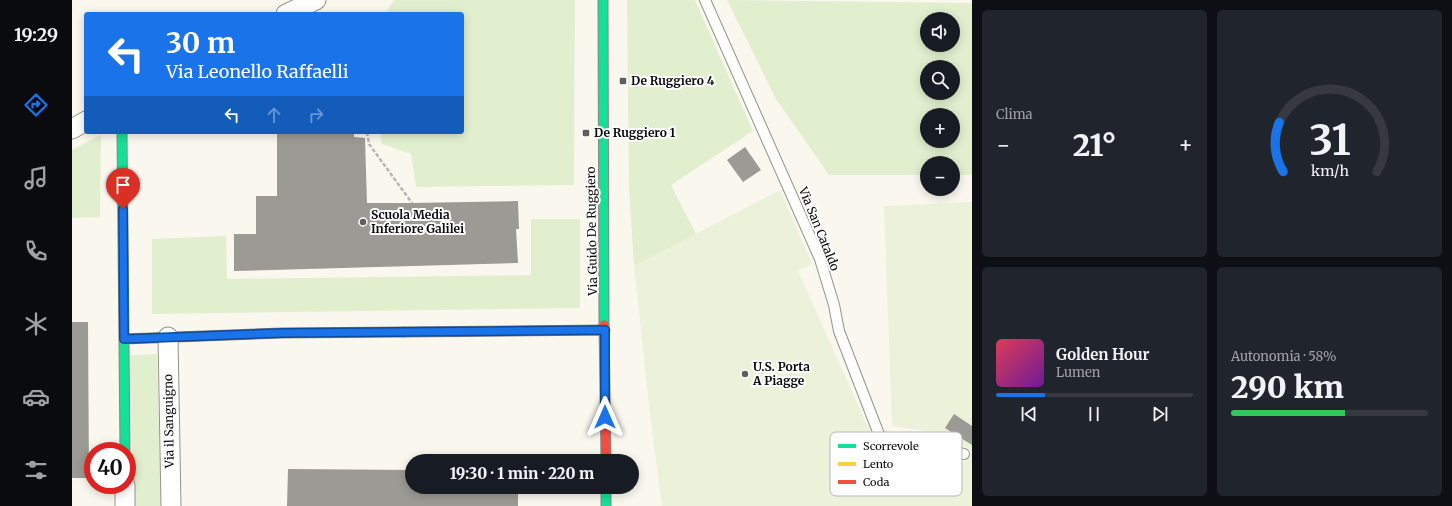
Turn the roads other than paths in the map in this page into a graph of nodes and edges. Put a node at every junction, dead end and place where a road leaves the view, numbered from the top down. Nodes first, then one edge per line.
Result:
1 (316, 0) edge
2 (603, 0) edge
3 (705, 0) edge
4 (290, 12) edge
5 (84, 122) edge
6 (72, 129) edge
7 (122, 134) edge
8 (605, 330) junction
9 (168, 337) junction
10 (124, 339) junction
11 (878, 432) edge
12 (125, 442) edge
13 (606, 454) edge
14 (125, 494) edge
15 (606, 494) edge
16 (125, 506) edge
17 (171, 506) edge
18 (606, 506) edge

1 - 4 street
2 - 8 street, Via Guido De Ruggiero
3 - 11 lane, Via San Cataldo
5 - 6 street
7 - 10 street
8 - 9 street
8 - 13 street, Via Guido De Ruggiero
9 - 10 street
9 - 17 street, Via il Sanguigno
10 - 12 street
14 - 16 street
15 - 18 street

